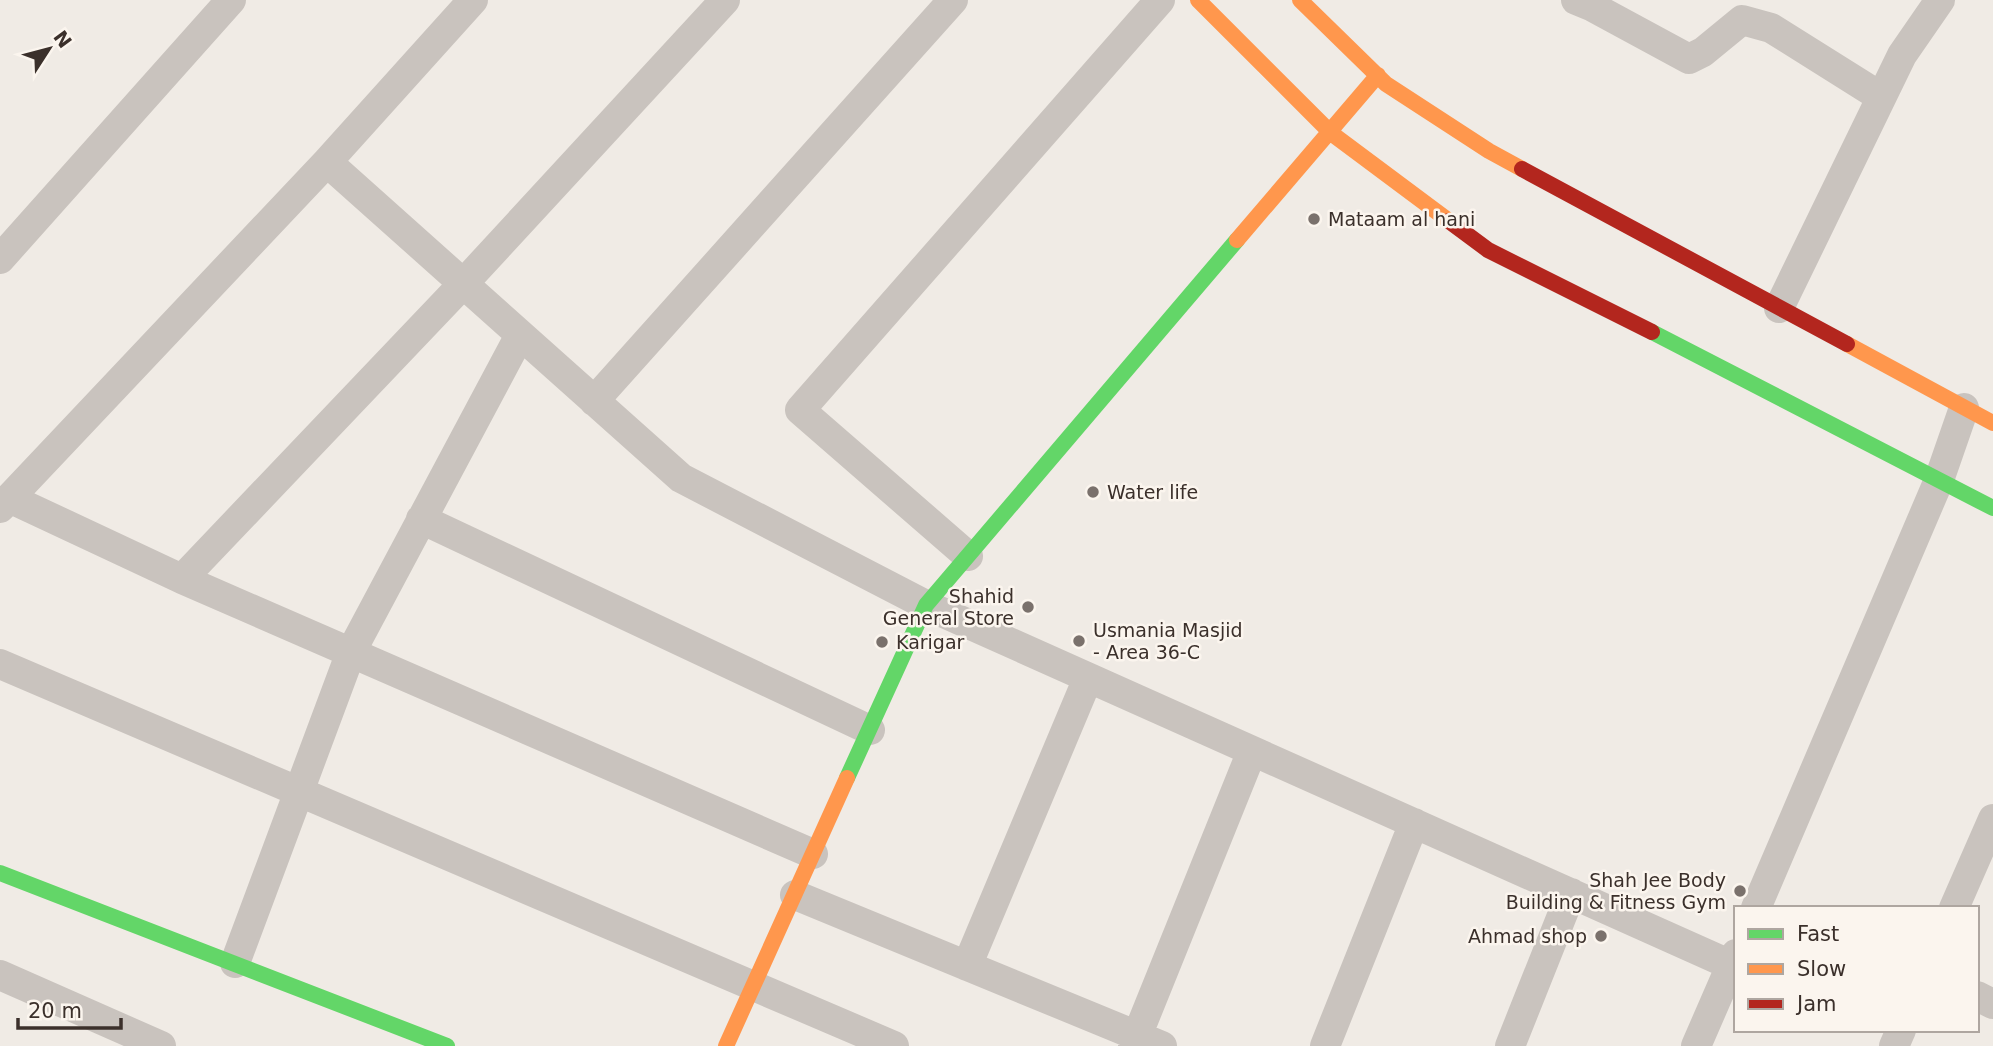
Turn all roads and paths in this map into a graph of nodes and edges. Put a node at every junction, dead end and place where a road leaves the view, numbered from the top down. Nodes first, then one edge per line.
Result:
1 (231, 0) edge
2 (473, 0) edge
3 (725, 0) edge
4 (953, 0) edge
5 (1160, 0) edge
6 (1198, 0) edge
7 (1301, 0) edge
8 (1576, 0) edge
9 (1940, 0) edge
10 (1378, 75) junction
11 (1881, 97) junction
12 (1331, 133) junction
13 (327, 162) junction
14 (0, 259) edge
15 (463, 284) junction
16 (1779, 308) junction
17 (520, 335) junction
18 (594, 401) junction
19 (1964, 408) junction
20 (1993, 423) edge
21 (1939, 480) junction
22 (5, 503) edge
23 (1993, 508) edge
24 (421, 519) junction
25 (968, 556) junction
26 (183, 579) junction
27 (926, 605) junction
28 (352, 652) junction
29 (0, 664) edge
30 (1088, 678) junction
31 (870, 730) junction
32 (1252, 751) junction
33 (299, 793) junction
34 (1993, 819) edge
35 (1414, 823) junction
36 (813, 854) junction
37 (0, 873) edge
38 (1571, 893) junction
39 (795, 895) junction
40 (1762, 906) edge
41 (1955, 906) edge
42 (1734, 960) edge
43 (235, 963) junction
44 (967, 966) junction
45 (0, 975) edge
46 (752, 985) junction
47 (392, 1036) edge
48 (1144, 1043) edge
49 (161, 1046) edge
50 (447, 1046) edge
51 (726, 1046) edge
52 (894, 1046) edge
53 (1325, 1046) edge
54 (1510, 1046) edge
55 (1696, 1046) edge

1 - 14 street
2 - 13 street
3 - 15 street
4 - 18 street
5 - 25 street
6 - 12 street
7 - 10 street
8 - 11 street
9 - 11 street
10 - 12 street
10 - 16 street
11 - 16 street
12 - 21 street
12 - 25 street
13 - 15 street
13 - 22 street
15 - 17 street
15 - 26 street
16 - 19 street
17 - 18 street
17 - 24 street
18 - 27 street
19 - 20 street
19 - 21 street
21 - 23 street
21 - 40 street
22 - 26 street
24 - 28 street
24 - 31 street
25 - 27 street
26 - 28 street
27 - 30 street
27 - 31 street
28 - 33 street
28 - 36 street
29 - 33 street
30 - 32 street
30 - 44 street
31 - 36 street
32 - 35 street
32 - 48 street
33 - 43 street
33 - 46 street
34 - 41 street
35 - 38 street
35 - 53 street
36 - 39 street
37 - 43 street
38 - 42 street
38 - 54 street
39 - 44 street
39 - 46 street
42 - 55 street
43 - 47 street
44 - 48 street
45 - 49 street
46 - 51 street
46 - 52 street
47 - 50 street

